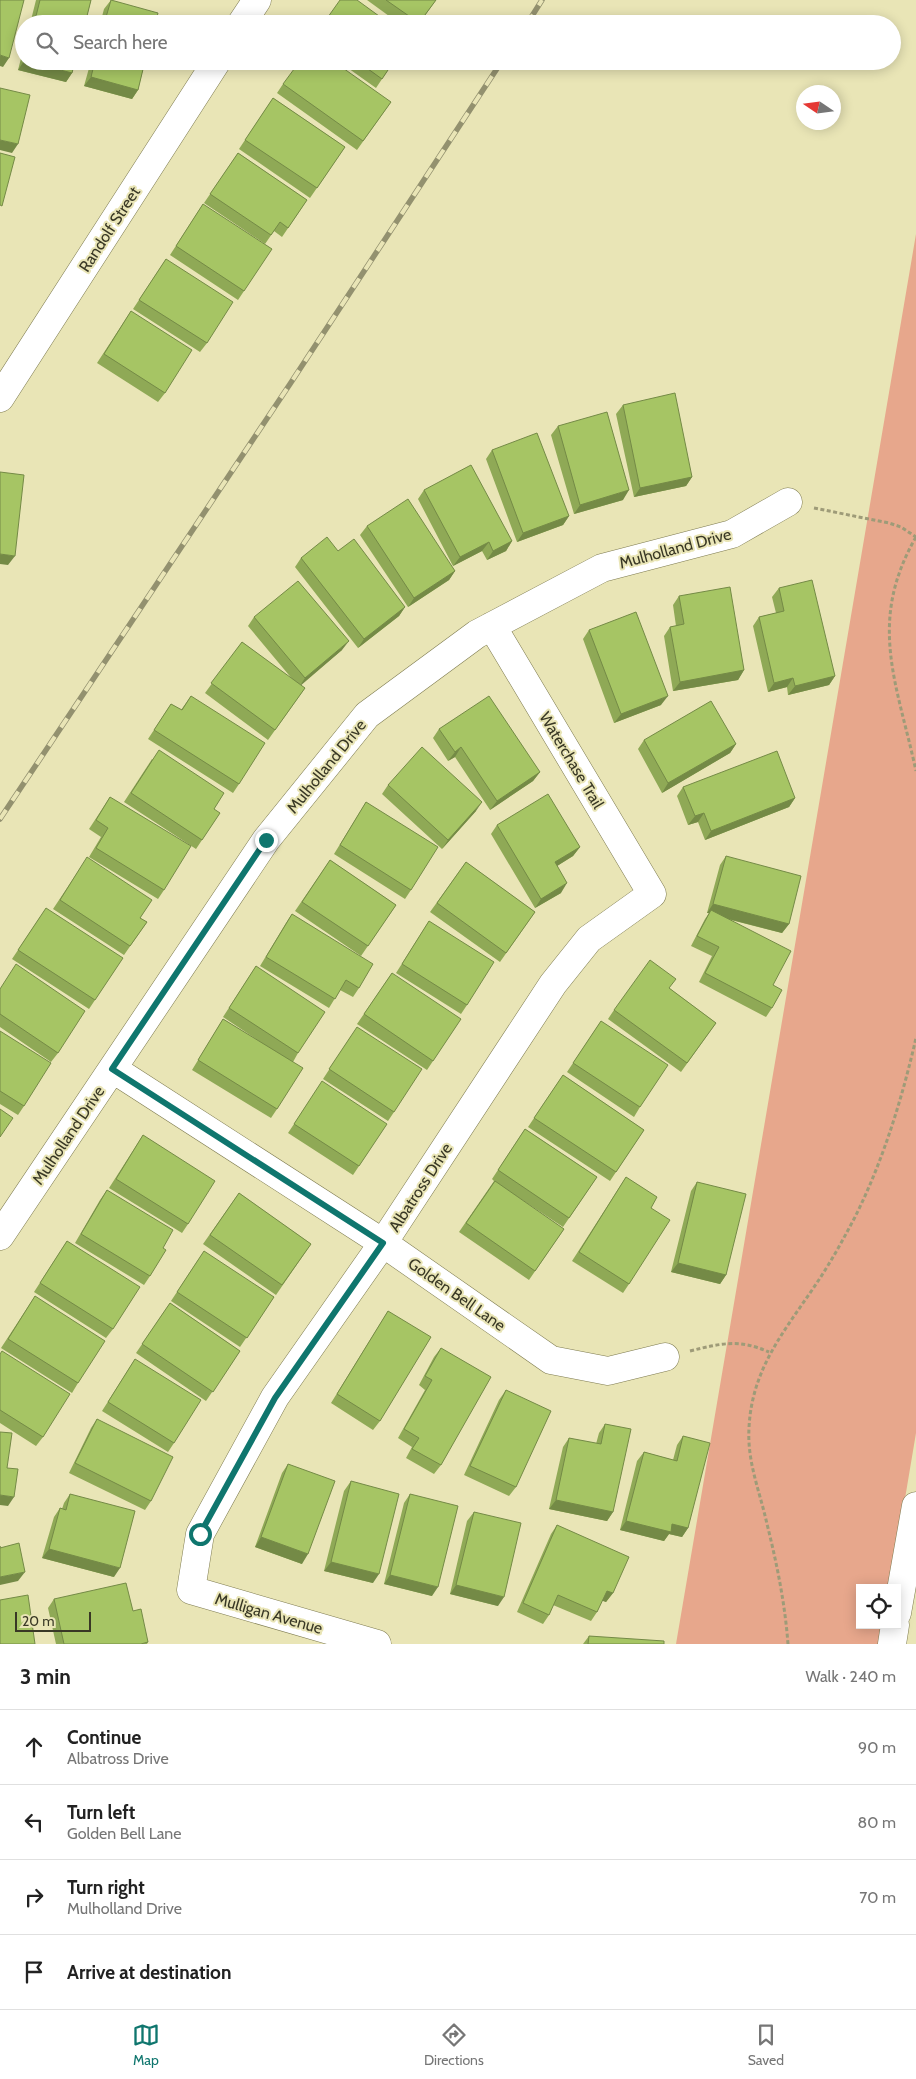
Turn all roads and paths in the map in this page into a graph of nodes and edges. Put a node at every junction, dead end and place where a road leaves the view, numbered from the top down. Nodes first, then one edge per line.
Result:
1 (255, 0) edge
2 (246, 15) edge
3 (211, 70) edge
4 (0, 398) edge
5 (788, 502) joint
6 (916, 537) edge
7 (492, 626) junction
8 (916, 771) edge
9 (652, 894) joint
10 (916, 1038) edge
11 (112, 1069) junction
12 (0, 1236) edge
13 (383, 1243) junction
14 (769, 1352) junction
15 (665, 1357) joint
16 (916, 1506) edge
17 (191, 1590) joint
18 (901, 1591) edge
19 (894, 1629) edge
20 (377, 1644) edge
21 (788, 1644) edge
22 (892, 1644) edge

1 - 2 street
3 - 4 street, Randolf Street
5 - 6 path
5 - 7 street, Mulholland Drive
6 - 8 path
7 - 9 street, Waterchase Trail
7 - 11 street, Mulholland Drive
9 - 13 street, Albatross Drive
10 - 14 path
11 - 12 street, Mulholland Drive
11 - 13 street, Golden Bell Lane
13 - 15 street, Golden Bell Lane
13 - 17 street, Albatross Drive
14 - 15 path
14 - 21 path
16 - 18 street
17 - 20 street, Mulligan Avenue
19 - 22 street

